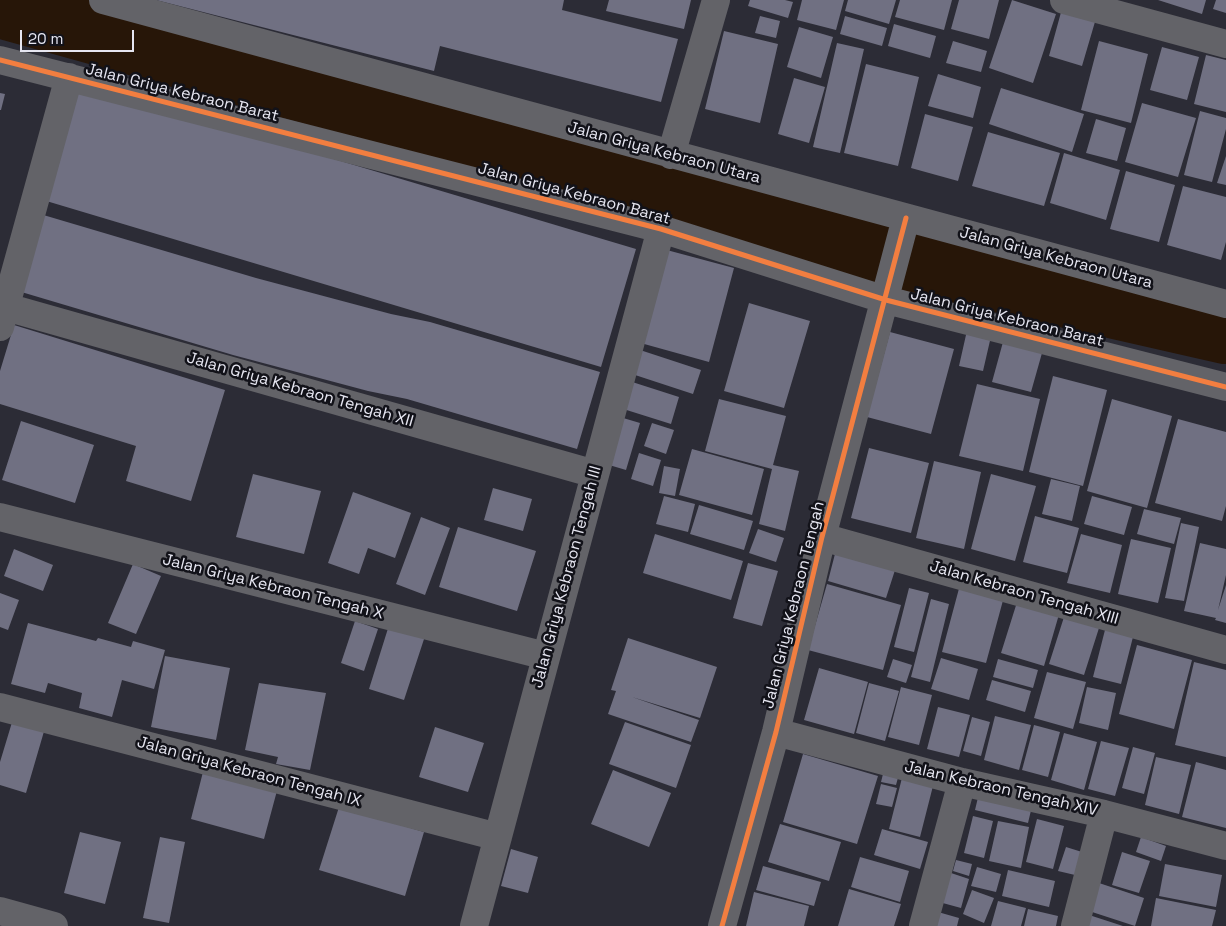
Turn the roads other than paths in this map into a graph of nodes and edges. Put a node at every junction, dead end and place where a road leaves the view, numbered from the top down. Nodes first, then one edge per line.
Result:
1 (104, 0) edge
2 (716, 0) edge
3 (1064, 0) edge
4 (1226, 44) edge
5 (0, 60) edge
6 (69, 77) junction
7 (671, 155) junction
8 (904, 225) junction
9 (661, 229) junction
10 (888, 289) junction
11 (1226, 304) edge
12 (3, 317) edge
13 (1226, 387) edge
14 (595, 474) junction
15 (0, 517) edge
16 (822, 537) junction
17 (1226, 650) edge
18 (546, 656) junction
19 (0, 706) edge
20 (776, 732) junction
21 (962, 782) junction
22 (1104, 814) junction
23 (498, 837) junction
24 (1226, 846) edge
25 (0, 911) edge
26 (54, 926) edge
27 (474, 926) edge
28 (722, 926) edge
29 (923, 926) edge
30 (1074, 926) edge

1 - 7 street, Jalan Griya Kebraon Utara
2 - 7 street
3 - 4 street
5 - 6 street, Jalan Griya Kebraon Barat
6 - 9 street, Jalan Griya Kebraon Barat
6 - 12 street, Jalan Griya Kebraon Barat
7 - 8 street, Jalan Griya Kebraon Utara
8 - 10 street, Jalan Griya Kebraon Tengah
8 - 11 street, Jalan Griya Kebraon Utara
9 - 10 street, Jalan Griya Kebraon Barat
9 - 14 street, Jalan Griya Kebraon Tengah III
10 - 13 street, Jalan Griya Kebraon Barat
10 - 16 street, Jalan Griya Kebraon Tengah
12 - 14 street, Jalan Griya Kebraon Tengah XII
14 - 18 street, Jalan Griya Kebraon Tengah III
15 - 18 street, Jalan Griya Kebraon Tengah X
16 - 17 street, Jalan Kebraon Tengah XIII
16 - 20 street, Jalan Griya Kebraon Tengah
18 - 23 street, Jalan Griya Kebraon Tengah III
19 - 23 street, Jalan Griya Kebraon Tengah IX
20 - 21 street, Jalan Kebraon Tengah XIV
20 - 28 street, Jalan Griya Kebraon Tengah
21 - 22 street, Jalan Kebraon Tengah XIV
21 - 29 street
22 - 24 street, Jalan Kebraon Tengah XIV
22 - 30 street
23 - 27 street, Jalan Griya Kebraon Tengah III
25 - 26 street

